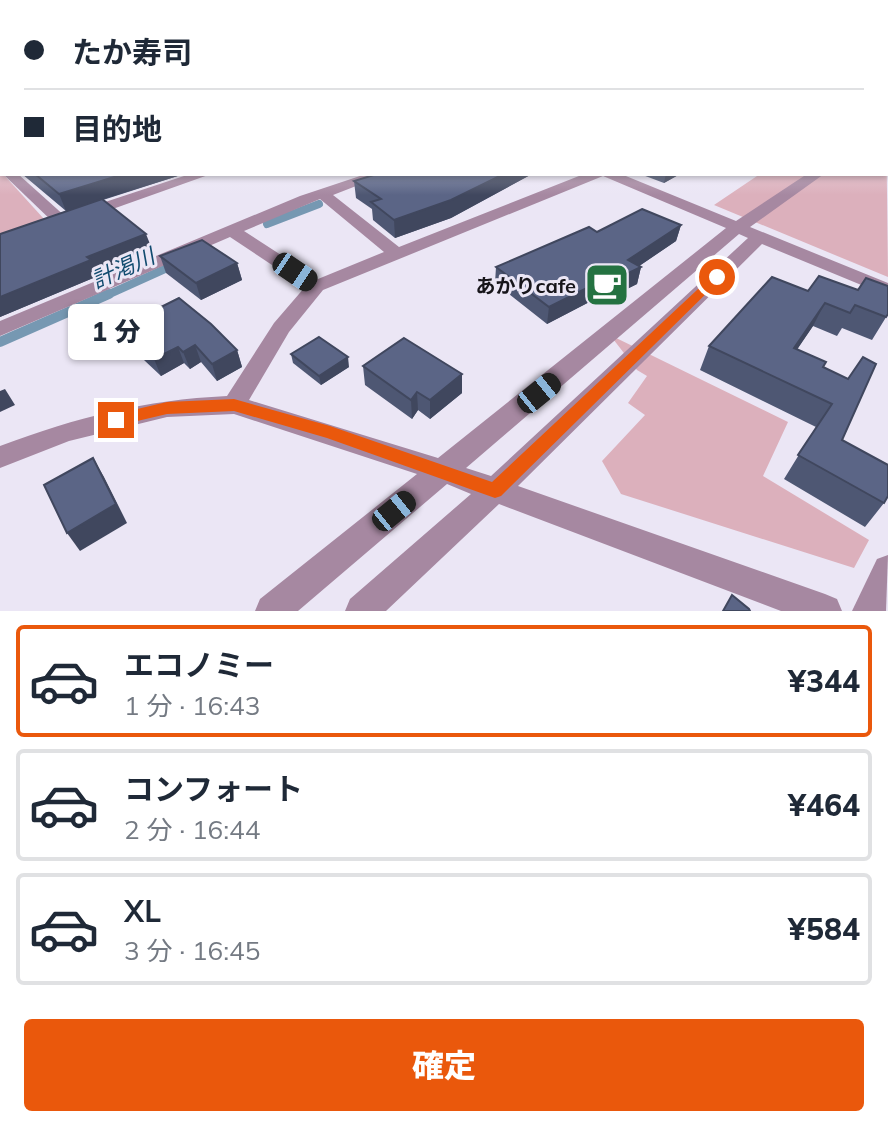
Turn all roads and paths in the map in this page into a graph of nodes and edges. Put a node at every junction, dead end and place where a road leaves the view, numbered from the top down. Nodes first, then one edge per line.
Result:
1 (12, 176) edge
2 (198, 176) edge
3 (374, 176) edge
4 (592, 176) edge
5 (614, 176) edge
6 (815, 176) edge
7 (322, 193) junction
8 (231, 230) junction
9 (749, 231) junction
10 (397, 254) junction
11 (316, 286) junction
12 (888, 290) edge
13 (0, 329) edge
14 (234, 405) junction
15 (0, 457) edge
16 (443, 471) junction
17 (495, 491) junction
18 (888, 570) edge
19 (272, 611) edge
20 (362, 611) edge
21 (825, 611) edge
22 (869, 611) edge

1 - 2 street
3 - 7 street
4 - 10 street
5 - 9 street
6 - 9 street
7 - 8 street
7 - 10 street
8 - 11 street
8 - 13 street
9 - 12 street
9 - 16 street
9 - 17 street
10 - 11 street
11 - 14 street
14 - 15 street
14 - 16 street
16 - 17 street
16 - 19 street
17 - 20 street
17 - 21 street
18 - 22 street

